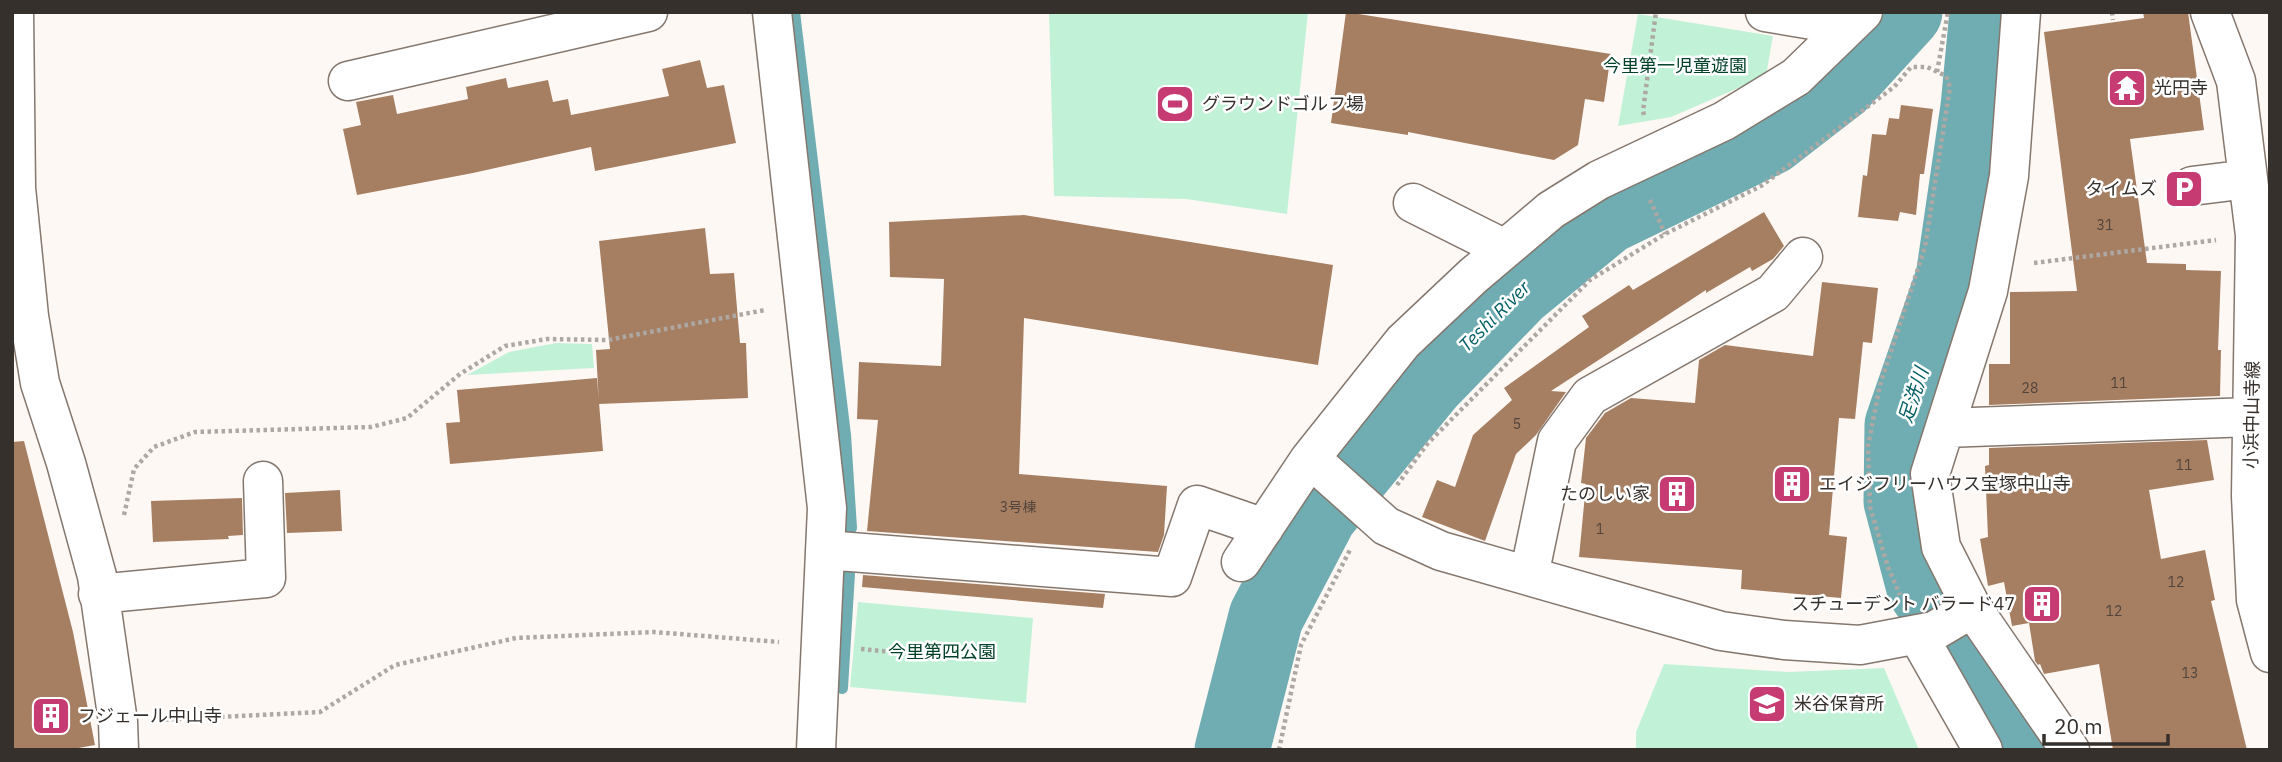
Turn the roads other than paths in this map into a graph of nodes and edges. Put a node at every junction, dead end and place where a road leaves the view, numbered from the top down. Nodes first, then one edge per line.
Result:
1 (648, 12) edge
2 (772, 12) edge
3 (1765, 12) edge
4 (2021, 12) edge
5 (2210, 12) edge
6 (14, 14) edge
7 (1856, 19) edge
8 (348, 81) dead end
9 (2236, 81) junction
10 (2270, 148) edge
11 (2248, 179) junction
12 (2192, 186) dead end
13 (1413, 203) dead end
14 (1505, 249) junction
15 (1804, 257) dead end
16 (2252, 417) junction
17 (1945, 428) junction
18 (1315, 464) junction
19 (263, 481) dead end
20 (2261, 496) edge
21 (1264, 528) junction
22 (825, 550) junction
23 (1241, 562) dead end
24 (1529, 576) junction
25 (98, 593) junction
26 (1946, 622) junction
27 (2270, 653) edge
28 (118, 736) edge
29 (816, 750) edge
30 (1983, 750) edge
31 (2070, 750) edge

1 - 8 street
2 - 22 street
3 - 7 street
4 - 17 street
5 - 9 street, 小浜中山寺線
6 - 25 street
7 - 14 street
9 - 10 street
9 - 11 street, 小浜中山寺線
11 - 12 street
11 - 16 street, 小浜中山寺線
13 - 14 street
14 - 18 street
15 - 24 street
16 - 17 street
16 - 20 street, 小浜中山寺線
17 - 26 street
18 - 21 street
18 - 24 street
19 - 25 street
20 - 27 street, 小浜中山寺線
21 - 22 street
21 - 23 street
22 - 29 street
24 - 26 street
25 - 28 street
26 - 30 street
26 - 31 street

